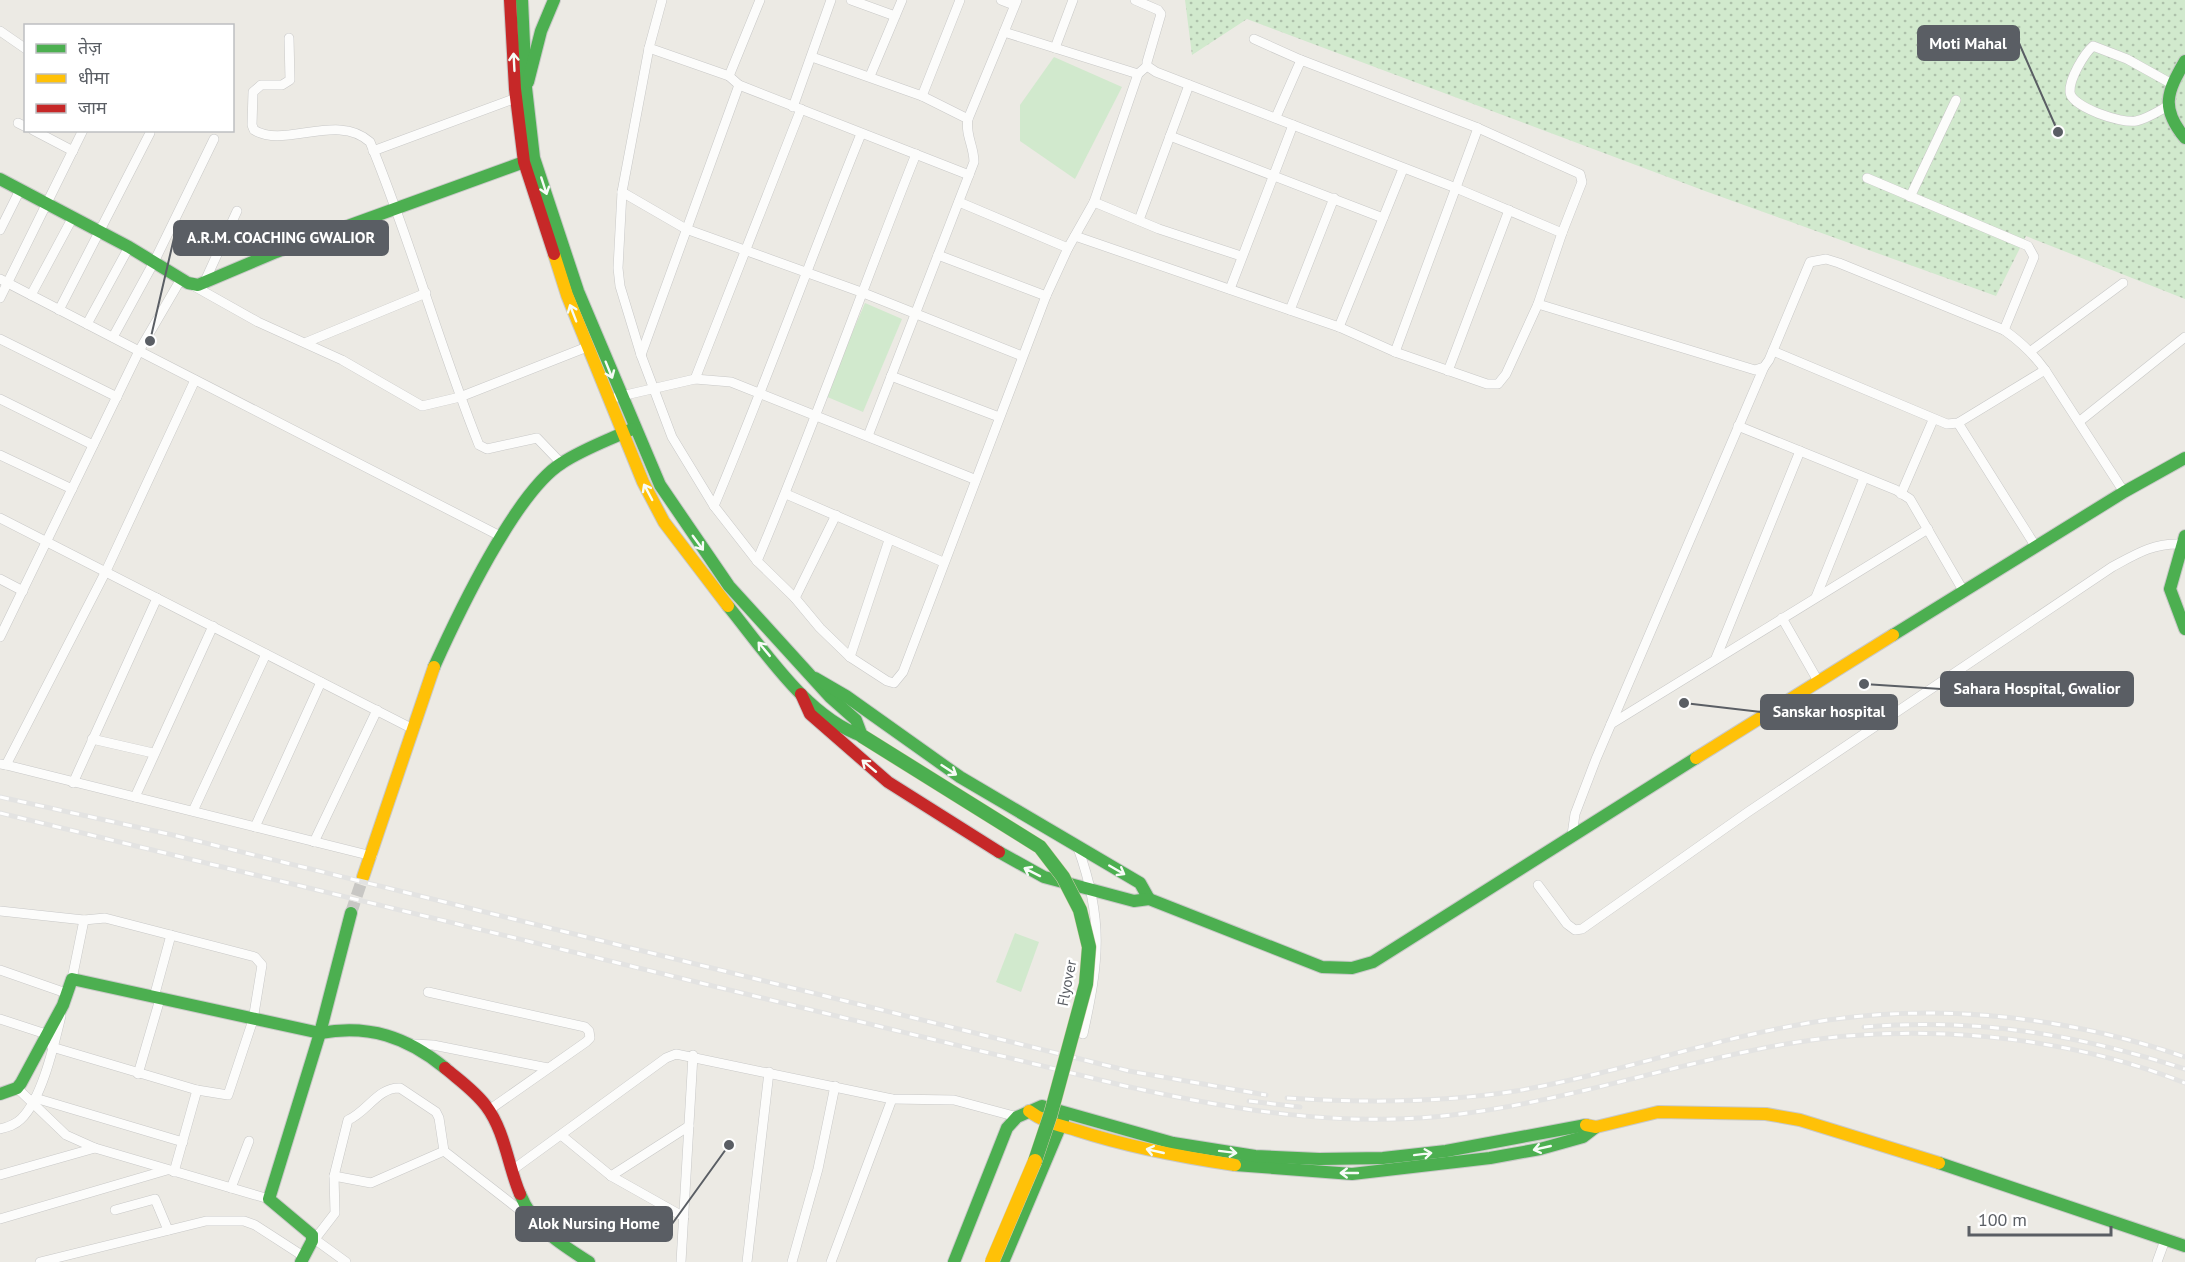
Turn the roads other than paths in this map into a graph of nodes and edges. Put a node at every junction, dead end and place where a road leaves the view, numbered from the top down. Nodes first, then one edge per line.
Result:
1 (510, 0) edge
2 (522, 0) edge
3 (554, 0) edge
4 (662, 0) edge
5 (760, 0) edge
6 (831, 0) edge
7 (850, 0) edge
8 (902, 0) edge
9 (960, 0) edge
10 (1001, 0) edge
11 (1073, 0) edge
12 (1135, 0) edge
13 (1016, 3) edge
14 (873, 4) edge
15 (895, 16) junction
16 (1004, 32) junction
17 (1, 35) edge
18 (289, 39) dead end
19 (1254, 39) dead end
20 (24, 48) edge
21 (649, 48) junction
22 (1056, 48) junction
23 (812, 57) junction
24 (1301, 60) junction
25 (2185, 61) edge
26 (1147, 66) junction
27 (1138, 74) junction
28 (729, 76) junction
29 (870, 76) junction
30 (2172, 84) junction
31 (739, 85) junction
32 (1189, 85) junction
33 (526, 88) junction
34 (922, 96) junction
35 (516, 98) junction
36 (1956, 100) dead end
37 (2166, 107) junction
38 (797, 108) junction
39 (1276, 117) junction
40 (968, 119) junction
41 (1293, 125) junction
42 (1478, 128) junction
43 (37, 132) edge
44 (82, 132) edge
45 (150, 133) dead end
46 (861, 134) junction
47 (1170, 136) junction
48 (2185, 138) edge
49 (214, 139) dead end
50 (73, 151) junction
51 (374, 151) junction
52 (916, 154) junction
53 (524, 162) junction
54 (1403, 169) junction
55 (969, 175) junction
56 (1273, 176) junction
57 (1867, 178) dead end
58 (0, 179) edge
59 (1456, 188) junction
60 (20, 190) junction
61 (622, 192) junction
62 (1910, 197) junction
63 (1334, 198) junction
64 (958, 202) junction
65 (1094, 202) junction
66 (47, 206) junction
67 (398, 210) junction
68 (1509, 210) junction
69 (237, 211) dead end
70 (73, 217) junction
71 (1383, 218) junction
72 (1139, 220) junction
73 (686, 229) junction
74 (0, 230) edge
75 (99, 231) junction
76 (1562, 233) junction
77 (1075, 236) junction
78 (129, 247) junction
79 (1068, 248) junction
80 (746, 250) junction
81 (938, 255) junction
82 (1241, 256) junction
83 (154, 262) junction
84 (805, 273) junction
85 (3, 281) edge
86 (192, 283) junction
87 (2123, 283) dead end
88 (1230, 289) junction
89 (861, 292) junction
90 (426, 293) junction
91 (31, 295) junction
92 (1046, 296) junction
93 (0, 298) edge
94 (1538, 304) junction
95 (59, 310) junction
96 (1290, 310) junction
97 (914, 313) junction
98 (87, 324) junction
99 (1339, 327) junction
100 (2004, 330) junction
101 (113, 337) junction
102 (2185, 338) edge
103 (0, 339) edge
104 (307, 342) junction
105 (586, 347) junction
106 (139, 351) junction
107 (1773, 351) junction
108 (2031, 351) junction
109 (1395, 352) junction
110 (641, 355) junction
111 (1022, 356) junction
112 (1764, 367) junction
113 (2045, 370) junction
114 (1448, 371) junction
115 (891, 376) junction
116 (695, 379) junction
117 (195, 380) junction
118 (654, 390) junction
119 (762, 393) junction
120 (117, 397) junction
121 (460, 397) junction
122 (615, 398) junction
123 (0, 399) edge
124 (815, 416) junction
125 (999, 417) junction
126 (1933, 420) junction
127 (2080, 421) junction
128 (1958, 423) junction
129 (1738, 426) junction
130 (628, 431) junction
131 (868, 436) junction
132 (93, 445) junction
133 (1800, 451) junction
134 (0, 455) edge
135 (2185, 458) edge
136 (561, 463) junction
137 (1864, 478) junction
138 (974, 479) junction
139 (72, 489) junction
140 (2124, 492) junction
141 (786, 494) junction
142 (1901, 494) junction
143 (714, 506) junction
144 (836, 515) junction
145 (0, 518) edge
146 (1928, 530) junction
147 (502, 537) junction
148 (889, 540) junction
149 (2183, 540) edge
150 (47, 541) junction
151 (2036, 548) junction
152 (757, 561) junction
153 (943, 562) junction
154 (106, 571) junction
155 (2181, 574) edge
156 (0, 579) edge
157 (23, 591) junction
158 (1964, 592) junction
159 (1816, 597) junction
160 (157, 598) junction
161 (795, 598) junction
162 (1782, 618) junction
163 (213, 626) junction
164 (2185, 629) edge
165 (0, 637) edge
166 (266, 654) junction
167 (850, 657) junction
168 (1716, 658) junction
169 (814, 678) junction
170 (1818, 681) junction
171 (321, 682) junction
172 (801, 694) junction
173 (377, 710) junction
174 (1611, 724) junction
175 (411, 728) junction
176 (862, 736) junction
177 (92, 739) junction
178 (153, 753) junction
179 (3, 764) edge
180 (73, 783) junction
181 (135, 797) junction
182 (193, 811) junction
183 (255, 827) junction
184 (1572, 835) junction
185 (314, 842) junction
186 (1078, 848) junction
187 (372, 856) junction
188 (363, 877) tunnel mouth
189 (1538, 885) dead end
190 (1091, 888) junction
191 (1149, 899) junction
192 (0, 912) edge
193 (351, 912) tunnel mouth
194 (84, 920) junction
195 (171, 935) junction
196 (0, 970) edge
197 (72, 978) junction
198 (428, 992) dead end
199 (157, 998) junction
200 (65, 999) junction
201 (0, 1018) edge
202 (253, 1020) junction
203 (320, 1033) junction
204 (1083, 1034) dead end
205 (52, 1040) junction
206 (413, 1044) junction
207 (693, 1055) junction
208 (548, 1068) junction
209 (769, 1072) junction
210 (138, 1074) junction
211 (835, 1086) junction
212 (17, 1088) junction
213 (197, 1090) junction
214 (0, 1094) edge
215 (892, 1099) junction
216 (34, 1101) junction
217 (489, 1110) junction
218 (1023, 1114) junction
219 (1063, 1120) junction
220 (689, 1126) junction
221 (0, 1129) edge
222 (561, 1135) junction
223 (249, 1141) dead end
224 (183, 1142) junction
225 (95, 1148) junction
226 (444, 1151) junction
227 (171, 1171) junction
228 (511, 1171) junction
229 (0, 1175) edge
230 (333, 1176) junction
231 (611, 1176) junction
232 (231, 1188) junction
233 (269, 1199) junction
234 (115, 1210) dead end
235 (684, 1217) junction
236 (0, 1219) edge
237 (532, 1219) junction
238 (168, 1230) junction
239 (314, 1238) junction
240 (2165, 1240) junction
241 (2185, 1246) edge
242 (302, 1259) edge
243 (40, 1262) edge
244 (346, 1262) edge
245 (589, 1262) edge
246 (681, 1262) edge
247 (747, 1262) edge
248 (792, 1262) edge
249 (831, 1262) edge
250 (954, 1262) edge
251 (992, 1262) edge
252 (1003, 1262) edge
253 (2157, 1262) edge

35 -> 1 main road
2 - 33 main road
3 - 33 main road
4 - 21 street
5 - 28 street
6 - 23 street
7 - 14 street
8 - 15 street
9 - 34 street
10 - 13 street
11 - 22 street
12 - 26 street
13 - 16 street
14 - 15 street
15 - 29 street
16 - 22 street
16 - 40 street
17 - 20 street
18 - 51 street
19 - 24 street
21 - 28 street
21 - 61 street
22 - 27 street
23 - 29 street
23 - 38 street
24 - 39 street
24 - 42 street
25 - 30 main road
26 - 27 street
26 - 32 street
27 - 65 street
28 - 31 street
29 - 34 street
30 - 37 main road
30 - 37 street
31 - 38 street
31 - 73 street
32 - 39 street
32 - 47 street
33 -> 122 main road
34 - 40 street
35 - 51 street
35 - 53 main road
36 - 62 street
37 - 48 main road
38 - 46 street
38 - 80 street
39 - 41 street
40 - 55 street
41 - 54 street
41 - 56 street
42 - 59 street
42 - 76 street
43 - 50 street
44 - 50 street
45 - 75 street
46 - 52 street
46 - 84 street
47 - 56 street
47 - 72 street
49 - 83 street
50 - 66 street
51 - 67 street
52 - 55 street
52 - 89 street
53 - 67 main road
105 -> 53 main road
54 - 59 street
54 - 71 street
55 - 64 street
56 - 63 street
56 - 82 street
57 - 62 street
58 - 60 main road
59 - 68 street
59 - 109 street
60 - 66 main road
60 - 74 street
61 - 73 street
61 - 110 street
62 - 100 street
63 - 71 street
63 - 96 street
64 - 79 street
64 - 81 street
65 - 72 street
65 - 77 street
66 - 70 main road
66 - 85 street
67 - 86 main road
67 - 90 street
68 - 76 street
68 - 114 street
69 - 86 street
70 - 75 main road
70 - 91 street
71 - 99 street
72 - 82 street
73 - 80 street
73 - 110 street
75 - 78 main road
75 - 95 street
76 - 94 street
77 - 79 street
77 - 88 street
78 - 83 main road
78 - 98 street
79 - 92 street
80 - 84 street
80 - 116 street
81 - 92 street
81 - 97 street
82 - 88 street
83 - 86 main road
83 - 101 street
84 - 89 street
84 - 119 street
85 - 91 street
85 - 93 street
86 - 104 street
86 - 106 street
87 - 108 street
88 - 96 street
89 - 97 street
89 - 124 street
90 - 104 street
90 - 121 street
91 - 95 street
92 - 111 street
94 - 112 street
94 - 114 street
95 - 98 street
96 - 99 street
97 - 111 street
97 - 115 street
98 - 101 street
99 - 109 street
100 - 107 street
100 - 108 street
101 - 106 street
102 - 127 street
103 - 120 street
104 - 121 street
105 - 121 street
105 - 122 main road
106 - 117 street
106 - 120 street
107 - 112 street
107 - 126 street
108 - 113 street
109 - 114 street
110 - 118 street
111 - 125 street
112 - 129 street
113 - 127 street
113 - 128 street
115 - 125 street
115 - 131 street
116 - 118 street
116 - 119 street
117 - 147 street
117 - 154 street
118 - 122 street
118 - 143 street
119 - 124 street
119 - 143 street
120 - 132 street
121 - 136 street
122 - 130 main road
123 - 132 street
124 - 131 street
124 - 141 street
125 - 138 street
126 - 128 street
126 - 142 street
127 - 140 street
128 - 151 street
129 - 133 street
129 - 174 street
130 - 136 main road
130 -> 169 main road, Flyover
172 -> 130 main road
131 - 138 street
132 - 139 street
133 - 137 street
133 - 168 street
134 - 139 street
135 - 140 main road
136 - 147 main road
137 - 142 street
137 - 159 street
138 - 153 street
139 - 150 street
140 - 151 main road
141 - 144 street
141 - 152 street
142 - 146 street
143 - 152 street
144 - 148 street
144 - 161 street
145 - 150 street
146 - 158 street
146 - 159 street
147 - 175 main road
148 - 153 street
148 - 167 street
149 - 155 main road
149 - 189 street
150 - 154 street
150 - 157 street
151 - 158 main road
152 - 161 street
153 - 167 street
154 - 160 street
154 - 179 street
155 - 164 main road
156 - 157 street
157 - 165 street
158 - 170 main road
159 - 162 street
160 - 163 street
160 - 177 street
161 - 167 street
162 - 168 street
162 - 170 street
163 - 166 street
163 - 178 street
166 - 171 street
166 - 182 street
168 - 174 street
169 - 176 main road, Flyover
169 -> 186 main road
170 - 184 main road
171 - 173 street
171 - 183 street
172 - 176 main road, Flyover
190 -> 172 main road
173 - 175 street
173 - 185 street
174 - 184 street
175 - 187 main road
176 - 251 main road, Flyover, bridge
177 - 178 street
177 - 180 street
178 - 181 street
179 - 180 street
180 - 181 street
181 - 182 street
182 - 183 street
183 - 185 street
184 - 191 main road
185 - 187 street
186 - 190 street
186 -> 191 main road
187 - 188 main road
190 - 191 main road
190 - 204 street
192 - 194 street
193 - 203 main road
194 - 195 street
194 - 197 street
195 - 199 street
195 - 202 street
196 - 200 street
197 - 199 main road
197 - 200 main road
198 - 208 street
199 - 202 main road
199 - 210 street
200 - 205 main road
201 - 205 street
202 - 203 main road
202 - 213 street
203 - 206 main road
203 - 233 main road
205 - 210 street
205 - 212 main road
205 - 216 street
206 - 208 street
206 - 217 main road
207 - 209 street
207 - 220 street
207 - 222 street
208 - 217 street
209 - 211 street
209 - 247 street
210 - 213 street
211 - 215 street
211 - 248 street
212 - 214 main road
212 - 216 street
213 - 224 street
215 - 218 street
215 - 249 street
216 - 221 street
216 - 224 street
216 - 225 street
217 - 228 main road
218 - 219 main road
218 - 250 main road
219 - 240 main road
219 - 252 main road
220 - 231 street
220 - 235 street
222 - 228 street
222 - 231 street
223 - 232 street
224 - 227 street
225 - 227 street
225 - 229 street
226 - 230 street
226 - 230 street
226 - 237 street
227 - 232 street
227 - 236 street
228 - 237 main road
230 - 239 street
231 - 235 street
232 - 233 street
233 - 239 main road
234 - 238 street
235 - 246 street
237 - 245 main road
238 - 242 street
238 - 243 street
239 - 242 main road
239 - 244 street
240 - 241 main road
240 - 253 street

